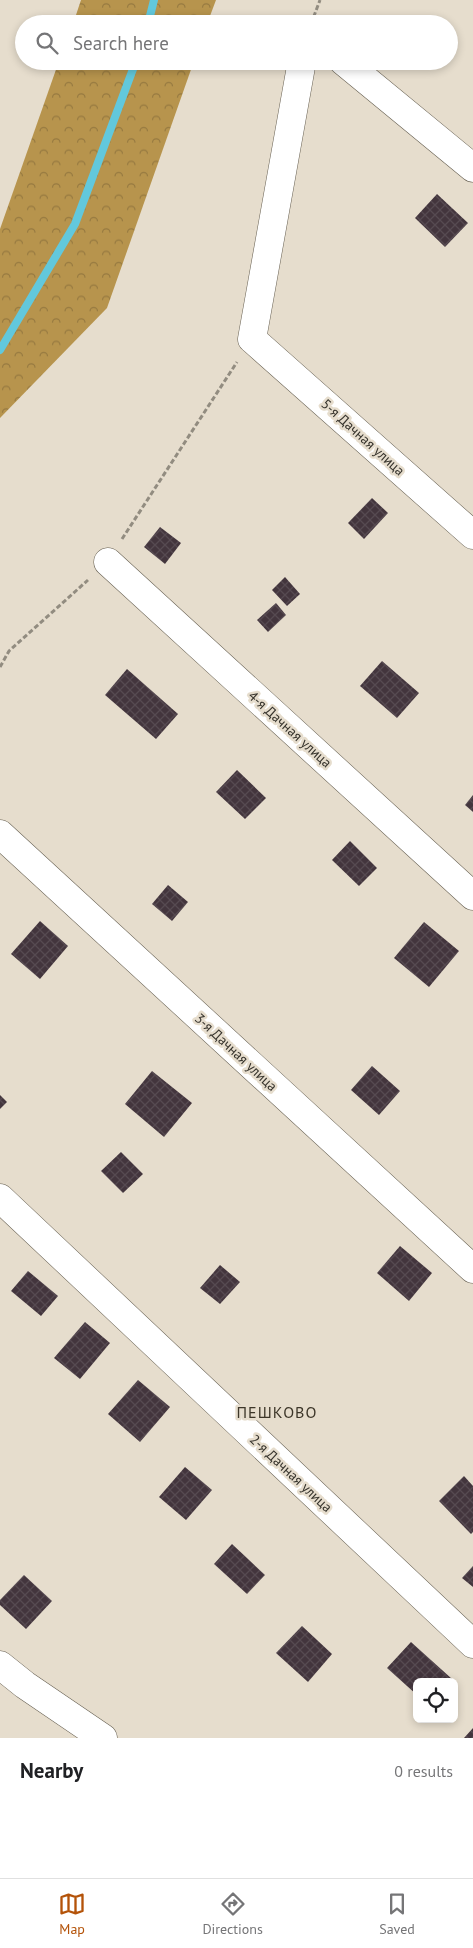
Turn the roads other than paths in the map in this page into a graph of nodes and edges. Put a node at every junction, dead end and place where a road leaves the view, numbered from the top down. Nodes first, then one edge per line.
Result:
1 (300, 70) edge
2 (354, 70) edge
3 (463, 159) edge
4 (473, 535) edge
5 (108, 562) road end
6 (0, 834) edge
7 (473, 896) edge
8 (0, 1198) edge
9 (473, 1269) edge
10 (473, 1644) edge
11 (0, 1665) edge
12 (103, 1738) edge

1 - 4 street, 5-я Дачная улица
2 - 3 street
5 - 7 street, 4-я Дачная улица
6 - 9 street, 3-я Дачная улица
8 - 10 street, 2-я Дачная улица
11 - 12 street

